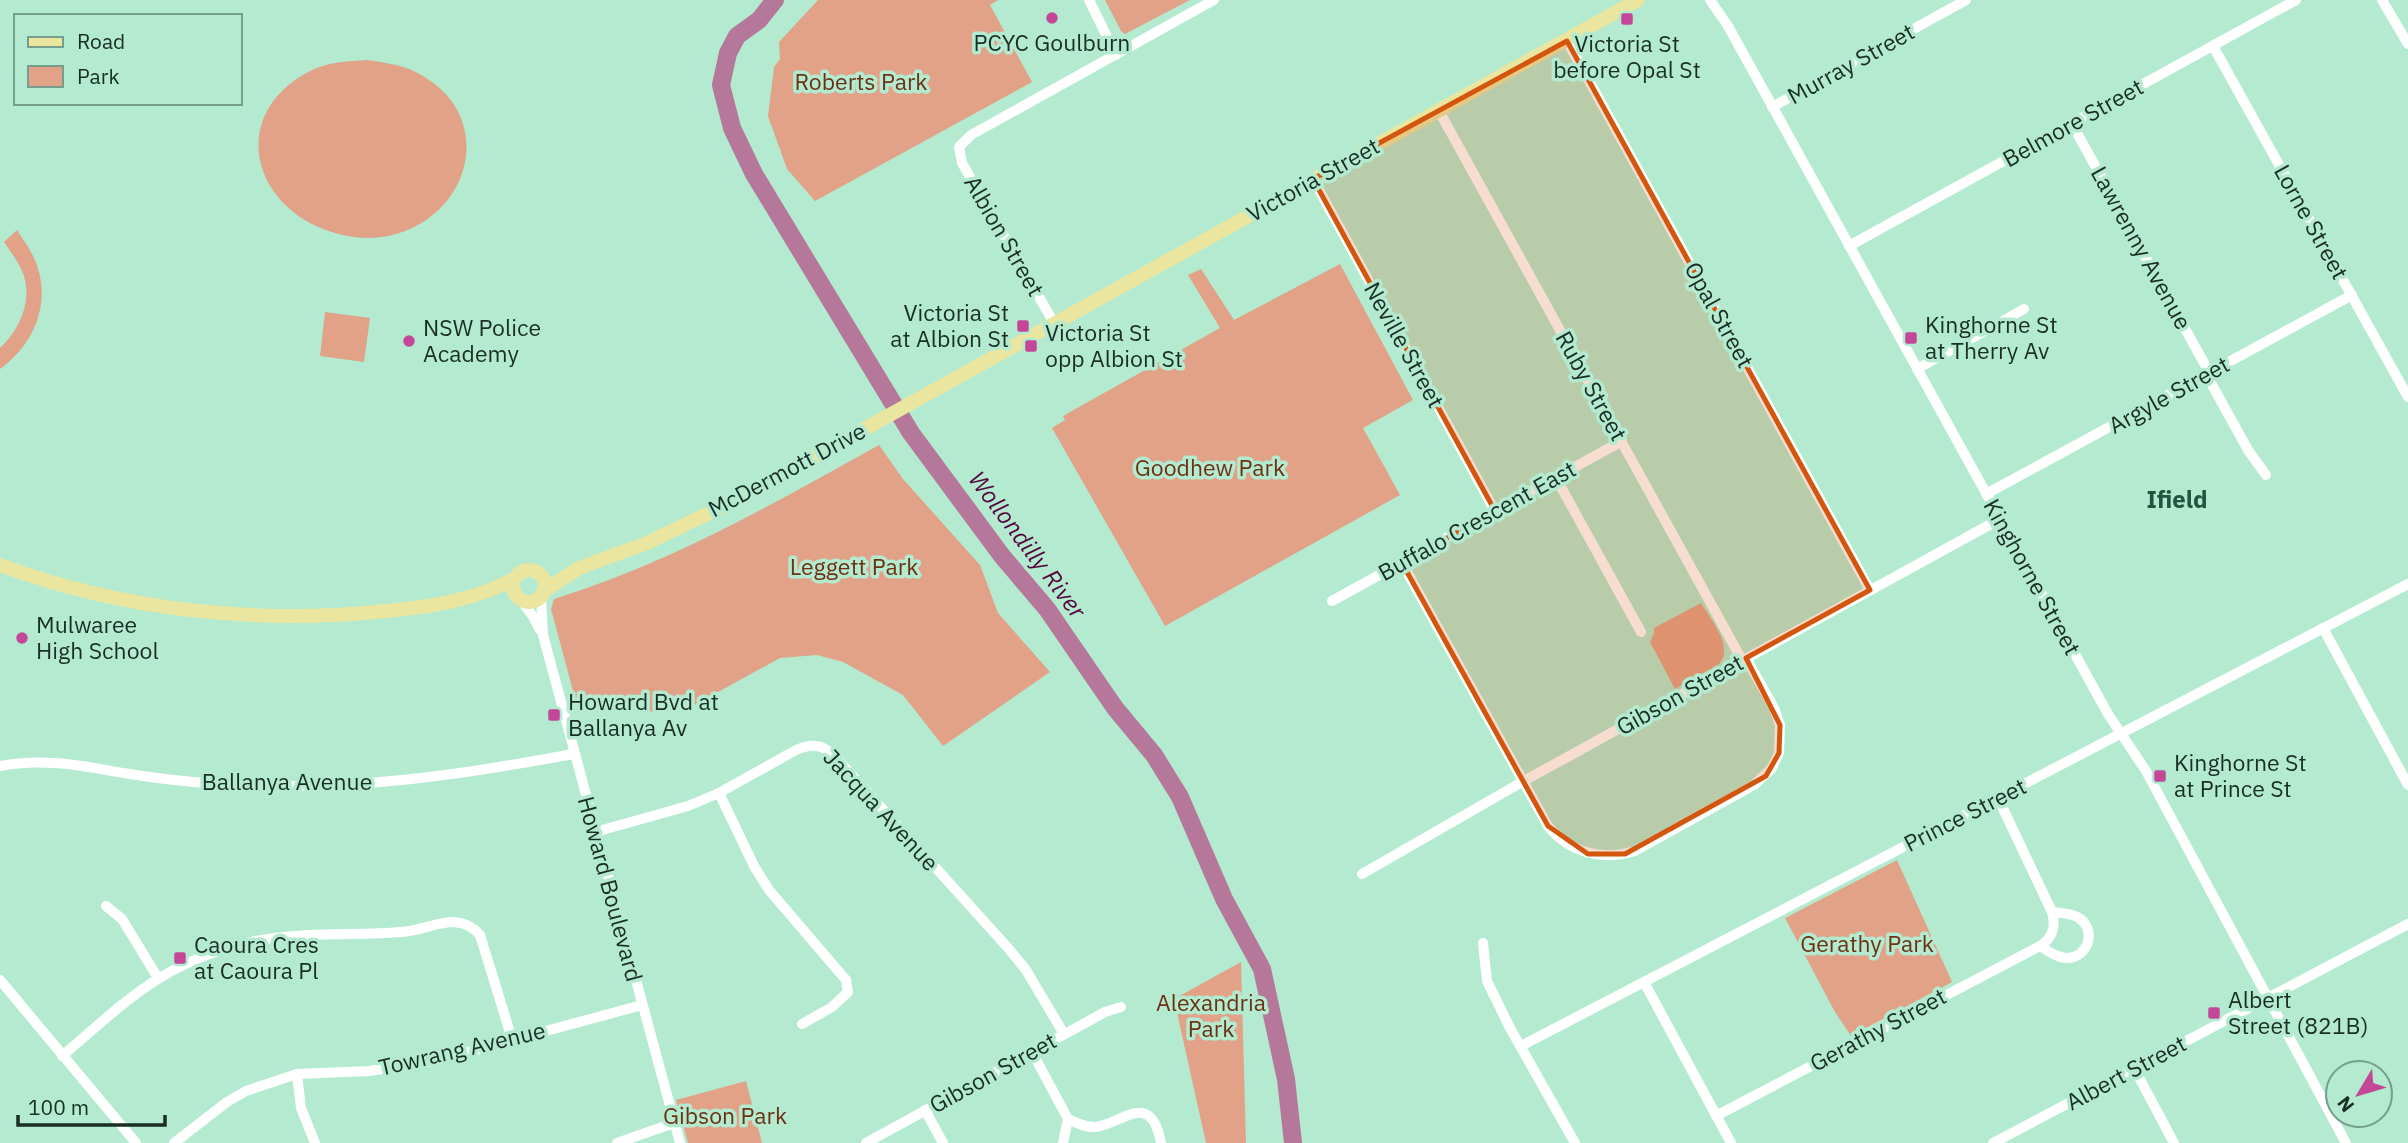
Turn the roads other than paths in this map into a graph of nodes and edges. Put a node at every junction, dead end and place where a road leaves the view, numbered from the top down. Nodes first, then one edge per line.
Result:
1 (1089, 0) edge
2 (1214, 0) edge
3 (1638, 0) edge
4 (1965, 0) edge
5 (2296, 0) edge
6 (1715, 3) edge
7 (2386, 3) edge
8 (1567, 41) junction
9 (2408, 44) edge
10 (2213, 46) junction
11 (1116, 55) junction
12 (1772, 107) junction
13 (1439, 111) junction
14 (2072, 124) junction
15 (1313, 179) junction
16 (1849, 246) junction
17 (2352, 295) junction
18 (2024, 309) dead end
19 (1054, 323) junction
20 (989, 360) joint
21 (1917, 369) junction
22 (2408, 372) edge
23 (2208, 373) junction
24 (2397, 378) junction
25 (2408, 397) edge
26 (1622, 441) junction
27 (2266, 475) dead end
28 (1556, 478) junction
29 (1986, 494) junction
30 (1495, 511) junction
31 (2000, 519) junction
32 (1402, 563) junction
33 (0, 565) edge
34 (579, 568) junction
35 (537, 572) junction
36 (514, 579) junction
37 (2408, 584) edge
38 (1870, 590) junction
39 (543, 594) junction
40 (480, 595) junction
41 (519, 599) junction
42 (1332, 601) dead end
43 (2323, 628) junction
44 (1641, 632) dead end
45 (543, 635) junction
46 (1744, 659) junction
47 (2120, 734) junction
48 (573, 754) junction
49 (0, 766) edge
50 (1522, 782) junction
51 (2408, 785) edge
52 (719, 793) junction
53 (1998, 798) junction
54 (595, 832) junction
55 (1362, 874) dead end
56 (106, 906) dead end
57 (2052, 912) junction
58 (2408, 923) edge
59 (1483, 943) dead end
60 (2040, 946) junction
61 (158, 978) junction
62 (0, 980) edge
63 (1644, 982) junction
64 (2268, 997) junction
65 (642, 1005) junction
66 (1121, 1007) dead end
67 (802, 1024) dead end
68 (1064, 1034) junction
69 (512, 1039) junction
70 (1521, 1046) junction
71 (1032, 1052) junction
72 (62, 1056) junction
73 (2134, 1068) junction
74 (297, 1074) junction
75 (925, 1110) junction
76 (1716, 1116) junction
77 (1068, 1119) junction
78 (674, 1123) junction
79 (136, 1143) edge
80 (174, 1143) edge
81 (315, 1143) edge
82 (617, 1143) edge
83 (680, 1143) edge
84 (866, 1143) edge
85 (943, 1143) edge
86 (1063, 1143) edge
87 (1161, 1143) edge
88 (1574, 1143) edge
89 (1731, 1143) edge
90 (1993, 1143) edge
91 (2174, 1143) edge
92 (2346, 1143) edge

1 - 11 street
2 - 11 street
3 - 8 main road, Victoria Street
4 - 12 street, Murray Street
5 - 10 street, Belmore Street
6 - 12 street, Kinghorne Street
7 - 9 street
8 - 13 main road, Victoria Street
8 - 38 street, Opal Street
10 - 14 street, Belmore Street
10 - 17 street, Lorne Street
11 - 19 street, Albion Street
12 - 16 street, Kinghorne Street
13 - 15 main road, Victoria Street
13 - 26 street, Ruby Street
14 - 16 street, Belmore Street
14 - 23 street, Lawrenny Avenue
15 - 19 main road, Victoria Street
15 - 30 street, Neville Street
16 - 21 street, Kinghorne Street
17 - 23 street, Argyle Street
17 - 24 street, Lorne Street
18 - 21 street
19 - 20 main road, Victoria Street
20 - 34 main road, McDermott Drive
21 - 29 street, Kinghorne Street
22 - 24 street
23 - 27 street, Lawrenny Avenue
23 - 29 street, Argyle Street
24 - 25 street, Lorne Street
26 - 28 street, Buffalo Crescent East
26 - 46 street, Ruby Street
28 - 30 street, Buffalo Crescent East
28 - 44 street
29 - 31 street, Kinghorne Street
30 - 32 street, Buffalo Crescent East
31 - 38 street, Gibson Street
31 - 47 street, Kinghorne Street
32 - 42 street, Buffalo Crescent East
32 - 50 street, Ruby Street
33 - 40 main road
34 - 35 main road, McDermott Drive
34 - 39 main road, McDermott Drive
35 - 36 main road
35 - 39 main road
36 - 40 main road
36 - 41 main road
37 - 43 street, Prince Street
38 - 46 street, Gibson Street
39 - 41 main road
39 - 45 street, Howard Boulevard
40 - 41 main road
41 - 45 street, Howard Boulevard
43 - 47 street, Prince Street
43 - 51 street
45 - 48 street, Howard Boulevard
46 - 50 street, Gibson Street
46 - 50 street, Ruby Street
47 - 53 street, Prince Street
47 - 64 street, Kinghorne Street
48 - 49 street, Ballanya Avenue
48 - 54 street, Howard Boulevard
50 - 55 street, Gibson Street
52 - 54 street, Jacqua Avenue
52 - 67 street
52 - 68 street, Jacqua Avenue
53 - 57 street
53 - 63 street, Prince Street
54 - 65 street, Howard Boulevard
56 - 61 street
57 - 60 street
57 - 60 street
58 - 64 street, Albert Street
59 - 70 street
60 - 76 street, Gerathy Street
61 - 69 street
61 - 72 street
62 - 72 street
63 - 70 street, Prince Street
63 - 76 street
64 - 73 street, Albert Street
64 - 92 street, Kinghorne Street
65 - 69 street, Towrang Avenue
65 - 78 street, Howard Boulevard
66 - 68 street, Gibson Street
68 - 71 street, Gibson Street
69 - 74 street, Towrang Avenue
70 - 88 street
71 - 75 street, Gibson Street
71 - 77 street
72 - 79 street
73 - 90 street, Albert Street
73 - 91 street
74 - 80 street, Towrang Avenue
74 - 81 street
75 - 84 street, Gibson Street
75 - 85 street
76 - 89 street
77 - 86 street
77 - 87 street
78 - 82 street
78 - 83 street, Howard Boulevard

